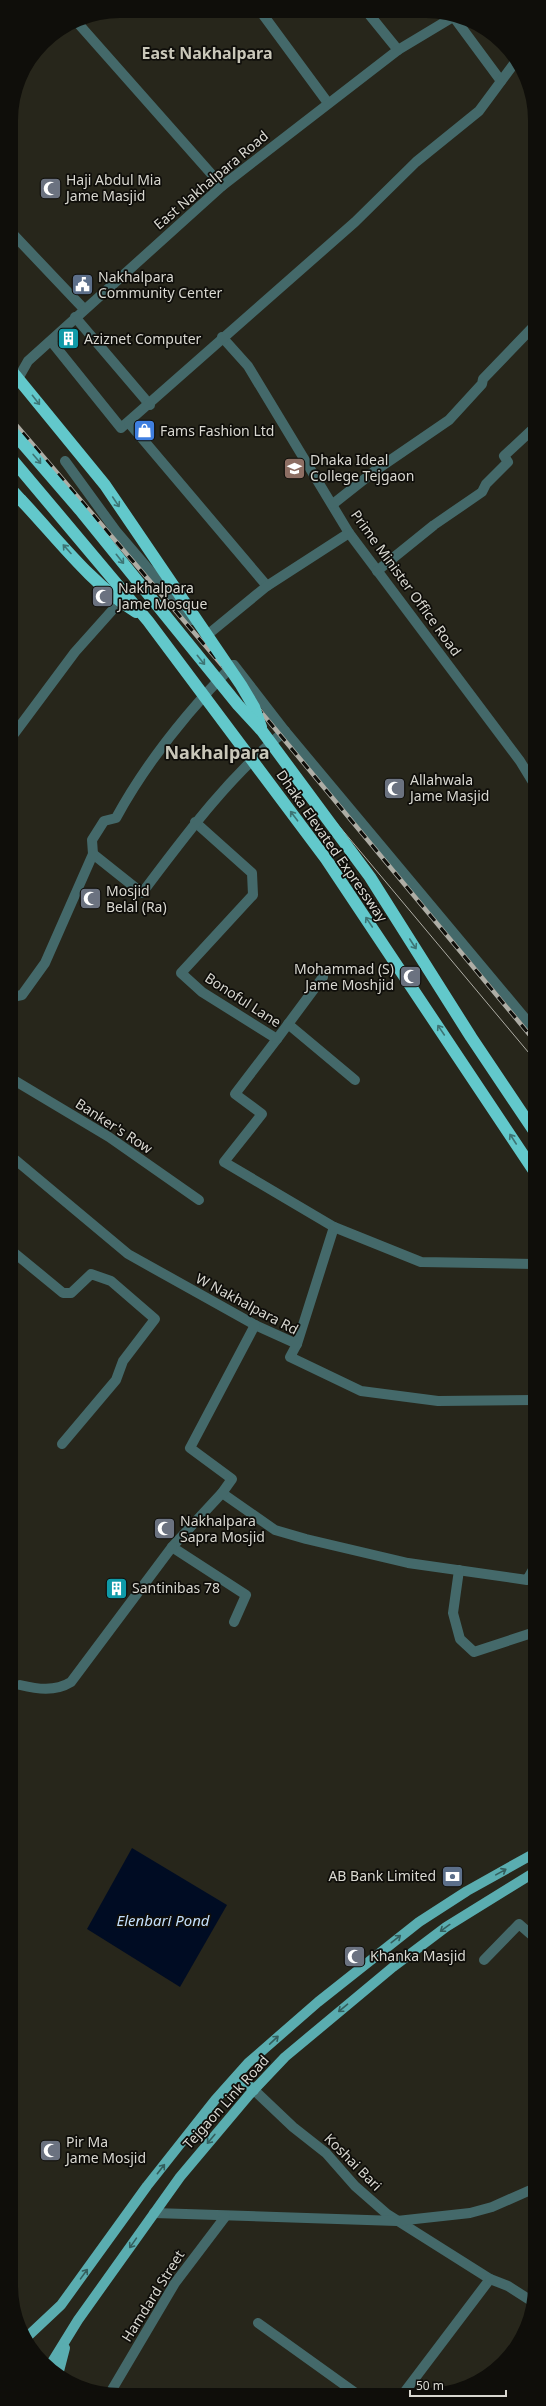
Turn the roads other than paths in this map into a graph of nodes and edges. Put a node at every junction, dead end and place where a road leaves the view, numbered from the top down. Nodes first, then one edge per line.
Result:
1 (265, 18) edge
2 (372, 18) edge
3 (446, 20) edge
4 (459, 24) edge
5 (81, 26) edge
6 (398, 50) junction
7 (512, 65) edge
8 (501, 81) junction
9 (328, 103) junction
10 (222, 186) junction
11 (18, 239) edge
12 (84, 309) junction
13 (75, 317) junction
14 (528, 332) edge
15 (222, 337) junction
16 (51, 341) junction
17 (18, 379) edge
18 (18, 379) edge
19 (150, 405) junction
20 (129, 423) junction
21 (528, 434) edge
22 (18, 438) edge
23 (65, 461) dead end
24 (18, 466) edge
25 (18, 467) edge
26 (18, 496) edge
27 (333, 504) junction
28 (349, 533) junction
29 (377, 571) junction
30 (267, 586) junction
31 (125, 596) junction
32 (148, 621) junction
33 (206, 636) junction
34 (233, 665) junction
35 (218, 681) junction
36 (206, 694) junction
37 (18, 729) edge
38 (262, 731) junction
39 (285, 731) junction
40 (528, 774) edge
41 (195, 822) junction
42 (93, 854) junction
43 (323, 977) dead end
44 (18, 996) edge
45 (528, 1022) edge
46 (288, 1024) junction
47 (278, 1038) junction
48 (354, 1080) dead end
49 (18, 1083) edge
50 (528, 1122) edge
51 (18, 1162) edge
52 (528, 1162) edge
53 (199, 1200) dead end
54 (334, 1227) junction
55 (18, 1256) edge
56 (528, 1264) edge
57 (255, 1325) junction
58 (297, 1344) junction
59 (528, 1400) edge
60 (62, 1444) dead end
61 (222, 1494) junction
62 (172, 1547) junction
63 (459, 1570) junction
64 (528, 1578) edge
65 (234, 1622) dead end
66 (528, 1634) edge
67 (20, 1685) dead end
68 (528, 1857) edge
69 (528, 1876) edge
70 (528, 1932) edge
71 (484, 1960) dead end
72 (238, 2075) junction
73 (254, 2090) junction
74 (528, 2191) edge
75 (154, 2213) junction
76 (225, 2217) junction
77 (397, 2221) junction
78 (490, 2279) junction
79 (527, 2298) edge
80 (61, 2305) junction
81 (78, 2320) junction
82 (258, 2323) dead end
83 (27, 2328) edge
84 (30, 2334) edge
85 (52, 2362) edge
86 (60, 2368) edge
87 (113, 2387) edge
88 (349, 2388) edge
89 (408, 2388) edge

1 - 9 street
2 - 6 street
3 - 6 street, East Nakhalpara Road
4 - 8 street
5 - 10 street
6 - 9 street, East Nakhalpara Road
7 - 8 street
8 - 15 street
9 - 10 street, East Nakhalpara Road
10 - 12 street, East Nakhalpara Road
11 - 12 street
12 - 13 street, East Nakhalpara Road
13 - 16 street, East Nakhalpara Road
13 - 19 street
14 - 27 street
15 - 19 street
15 - 27 street, Prime Minister Office Road
16 - 17 street, East Nakhalpara Road
16 - 20 street
18 -> 38 highway, bridge
19 - 20 street
20 - 30 street
21 - 29 street
22 -> 35 highway, Dhaka Elevated Expressway, bridge
23 - 33 street
24 - 32 highway, Dhaka Elevated Expressway, bridge
25 - 31 street
32 -> 26 highway, bridge
27 - 28 street, Prime Minister Office Road
28 - 29 street, Prime Minister Office Road
28 - 30 street
29 - 40 street, Prime Minister Office Road
30 - 33 street
31 - 36 street
31 - 37 street
52 -> 32 highway, Dhaka Elevated Expressway, bridge
33 - 34 street
34 - 35 street
34 - 39 street
35 - 36 street
35 - 38 highway, Dhaka Elevated Expressway, bridge
36 - 42 street
38 -> 50 highway, Dhaka Elevated Expressway, bridge
39 - 41 street
39 - 45 street
41 - 42 street
41 - 47 street, Bonoful Lane
42 - 44 street
43 - 46 street
46 - 47 street
46 - 48 street
47 - 54 street, Bonoful Lane
49 - 53 street, Banker's Row
51 - 57 street, W Nakhalpara Rd
54 - 56 street
54 - 58 street
55 - 60 street
57 - 58 street, W Nakhalpara Rd
57 - 61 street
58 - 59 street, W Nakhalpara Rd
61 - 62 street
61 - 63 street
62 - 65 street
62 - 67 street
63 - 64 street
63 - 66 street
72 -> 68 main road, Tejgaon Link Road
69 -> 73 main road, Tejgaon Link Road
70 - 71 street
72 - 73 main road
80 -> 72 main road, Tejgaon Link Road
73 -> 75 main road, Tejgaon Link Road
73 - 77 street, Koshai Bari
74 - 77 street
75 - 76 street
75 -> 81 main road, Tejgaon Link Road
76 - 77 street
76 - 87 street, Hamdard Street
77 - 78 street, Koshai Bari
78 - 79 street, Koshai Bari
78 - 89 street
80 - 83 main road
80 - 84 main road, Tejgaon Link Road
81 - 85 main road, Tejgaon Link Road
81 - 86 main road
82 - 88 street

